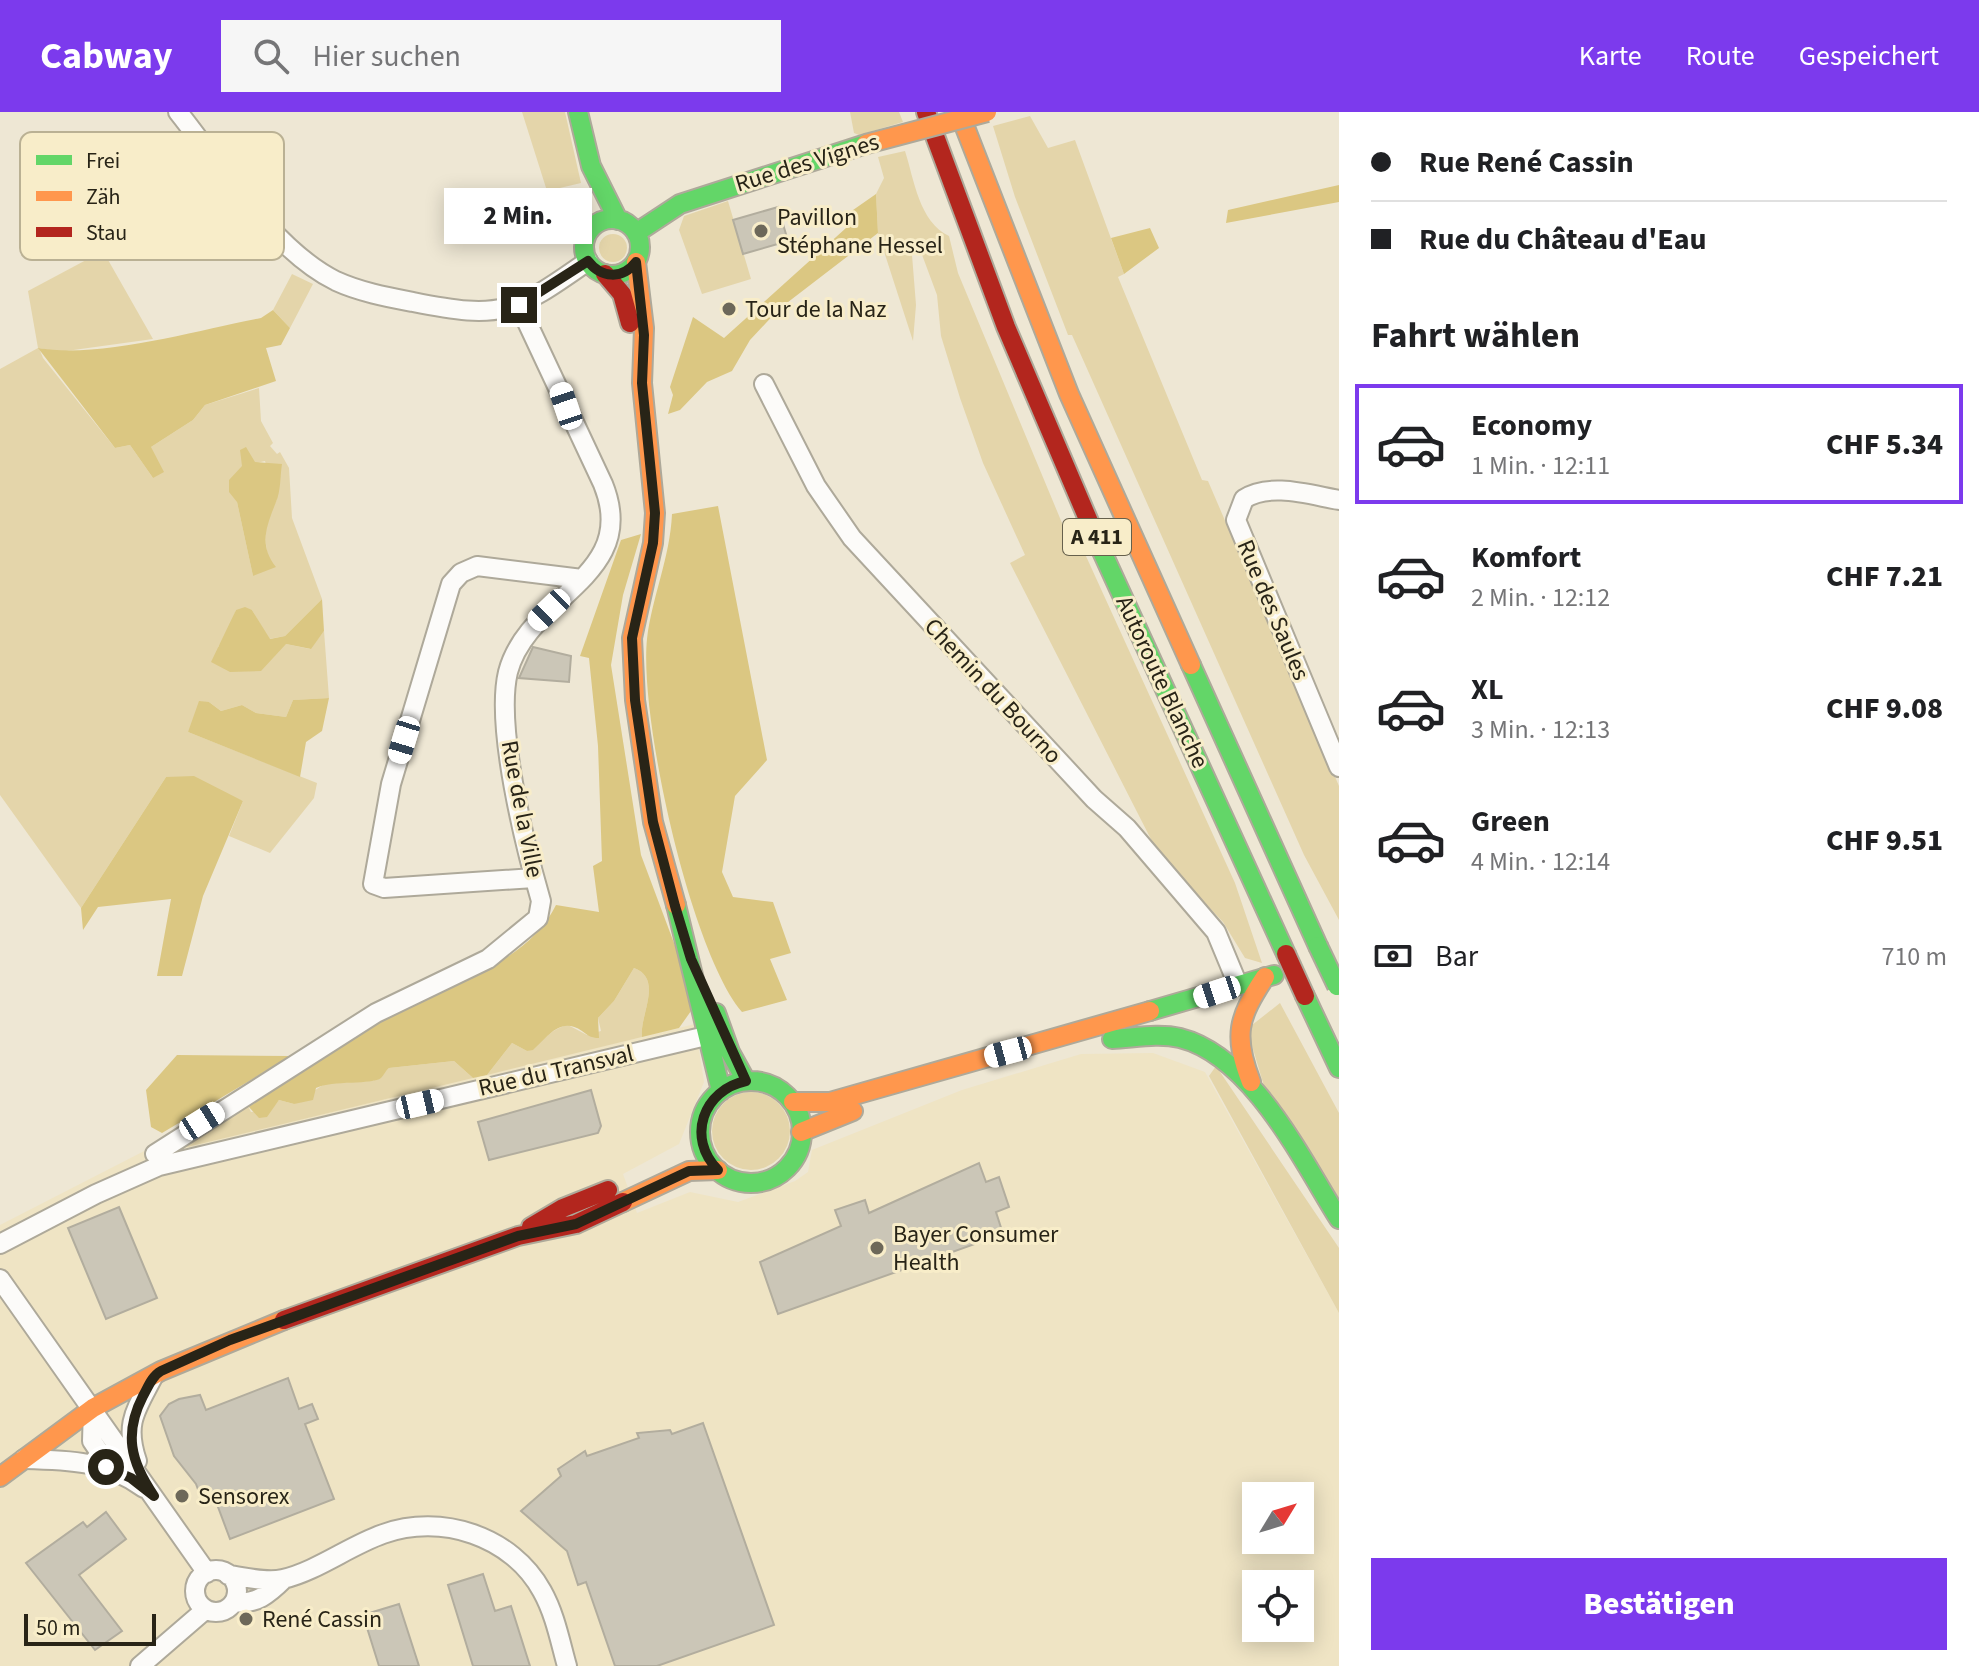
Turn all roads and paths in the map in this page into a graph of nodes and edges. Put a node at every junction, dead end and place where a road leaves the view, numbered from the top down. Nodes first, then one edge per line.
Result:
1 (178, 112) edge
2 (578, 112) edge
3 (926, 112) edge
4 (959, 112) edge
5 (987, 112) edge
6 (194, 132) edge
7 (591, 166) junction
8 (618, 220) junction
9 (592, 228) junction
10 (636, 233) junction
11 (284, 241) edge
12 (588, 261) junction
13 (636, 262) junction
14 (605, 274) junction
15 (519, 305) junction
16 (764, 384) dead end
17 (650, 473) junction
18 (1339, 500) edge
19 (582, 579) junction
20 (1339, 767) edge
21 (534, 878) junction
22 (1339, 956) edge
23 (691, 959) junction
24 (1338, 984) edge
25 (1244, 993) junction
26 (706, 1036) junction
27 (1112, 1039) junction
28 (1339, 1068) edge
29 (746, 1081) junction
30 (721, 1091) junction
31 (1255, 1091) junction
32 (793, 1102) junction
33 (801, 1132) junction
34 (702, 1144) junction
35 (155, 1154) dead end
36 (718, 1170) junction
37 (1339, 1219) edge
38 (518, 1236) junction
39 (0, 1244) edge
40 (0, 1279) edge
41 (155, 1374) junction
42 (93, 1408) junction
43 (22, 1459) junction
44 (111, 1469) junction
45 (0, 1477) edge
46 (150, 1489) junction
47 (207, 1573) junction
48 (228, 1575) junction
49 (284, 1579) junction
50 (234, 1602) junction
51 (205, 1610) junction
52 (140, 1666) edge
53 (567, 1666) edge

1 - 6 street
2 - 7 main road
3 - 28 main road, Autoroute Blanche / A 411, bridge
4 - 24 main road, Autoroute Blanche / A 411, bridge
5 - 10 main road, Rue des Vignes, bridge
7 - 8 main road
7 - 9 main road
8 - 9 main road
8 - 10 main road
9 - 12 main road
10 - 13 main road
11 - 15 street
12 - 14 main road
12 - 15 street
13 - 14 main road
13 - 17 main road
14 - 17 main road
15 - 19 street, Rue de la Ville
16 - 25 street, Chemin du Bourno
17 - 23 main road
18 - 20 street, Rue des Saules
19 - 21 street, Rue de la Ville
19 - 21 street
21 - 35 street, Rue de la Ville
22 - 25 main road
23 - 26 main road
23 - 29 main road
24 - 25 main road
25 - 27 main road
25 - 31 main road
25 - 32 main road
26 - 30 main road
26 - 39 street, Rue du Transval
27 - 31 main road
27 - 33 main road
29 - 30 main road
29 - 32 main road
30 - 34 main road
31 - 37 main road
32 - 33 main road
33 - 36 main road
34 - 36 main road
34 - 38 main road
36 - 38 main road
38 - 41 main road
40 - 42 street
41 - 42 main road
41 - 46 street
42 - 43 main road
42 - 44 street
42 - 46 street
43 - 44 street
43 - 45 main road
44 - 46 street
46 - 47 street
47 - 48 street
47 - 51 street
48 - 49 street
48 - 50 street
49 - 50 street
49 - 53 street
50 - 51 street
51 - 52 street

